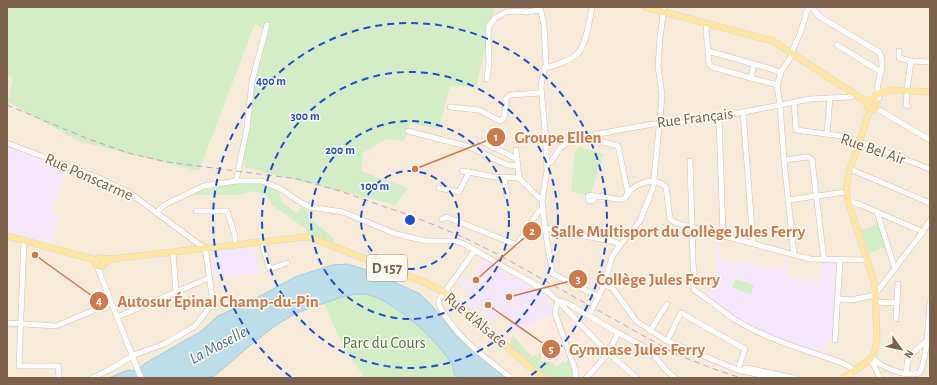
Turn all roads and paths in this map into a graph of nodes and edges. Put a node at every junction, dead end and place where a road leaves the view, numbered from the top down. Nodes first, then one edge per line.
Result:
1 (592, 7) edge
2 (645, 7) edge
3 (811, 7) edge
4 (540, 8) edge
5 (664, 9) edge
6 (707, 23) junction
7 (267, 25) dead end
8 (837, 45) dead end
9 (708, 51) junction
10 (899, 51) dead end
11 (793, 53) junction
12 (911, 61) junction
13 (930, 62) edge
14 (754, 64) junction
15 (545, 67) junction
16 (781, 72) junction
17 (881, 72) junction
18 (751, 78) junction
19 (487, 79) dead end
20 (777, 85) junction
21 (907, 90) junction
22 (930, 92) edge
23 (541, 93) junction
24 (853, 94) junction
25 (830, 98) junction
26 (875, 101) junction
27 (794, 103) junction
28 (780, 105) junction
29 (908, 106) dead end
30 (450, 107) dead end
31 (743, 112) junction
32 (719, 117) junction
33 (660, 124) junction
34 (408, 131) dead end
35 (827, 134) junction
36 (586, 137) junction
37 (930, 140) edge
38 (481, 141) dead end
39 (859, 141) junction
40 (7, 143) edge
41 (516, 150) dead end
42 (517, 159) junction
43 (784, 160) junction
44 (690, 161) dead end
45 (546, 163) junction
46 (518, 166) junction
47 (850, 169) junction
48 (930, 169) edge
49 (462, 171) dead end
50 (469, 172) junction
51 (504, 178) junction
52 (519, 178) junction
53 (236, 180) junction
54 (655, 181) junction
55 (439, 188) dead end
56 (846, 192) junction
57 (628, 193) junction
58 (507, 196) dead end
59 (594, 196) dead end
60 (817, 196) junction
61 (543, 198) junction
62 (788, 200) junction
63 (848, 201) junction
64 (930, 203) edge
65 (196, 211) dead end
66 (543, 211) junction
67 (157, 212) junction
68 (877, 212) junction
69 (442, 219) dead end
70 (930, 220) edge
71 (693, 227) junction
72 (545, 228) junction
73 (923, 232) junction
74 (724, 235) junction
75 (7, 236) edge
76 (24, 240) junction
77 (263, 242) junction
78 (753, 243) junction
79 (235, 245) junction
80 (620, 245) junction
81 (204, 248) junction
82 (475, 250) junction
83 (173, 252) junction
84 (794, 255) junction
85 (824, 260) junction
86 (840, 260) junction
87 (867, 260) junction
88 (100, 263) junction
89 (287, 263) dead end
90 (895, 269) junction
91 (209, 278) junction
92 (898, 284) dead end
93 (604, 285) junction
94 (176, 292) junction
95 (444, 292) junction
96 (876, 294) junction
97 (598, 297) junction
98 (838, 299) junction
99 (558, 302) junction
100 (876, 302) junction
101 (930, 302) edge
102 (897, 303) junction
103 (111, 304) junction
104 (569, 304) junction
105 (667, 304) dead end
106 (566, 310) junction
107 (590, 314) junction
108 (556, 316) junction
109 (116, 317) junction
110 (896, 319) dead end
111 (7, 323) edge
112 (20, 324) junction
113 (650, 331) junction
114 (618, 333) junction
115 (928, 339) edge
116 (835, 340) dead end
117 (667, 341) junction
118 (608, 353) junction
119 (132, 357) junction
120 (871, 359) junction
121 (740, 370) junction
122 (853, 372) junction
123 (906, 374) junction
124 (913, 374) junction
125 (59, 378) edge
126 (92, 378) edge
127 (140, 378) edge
128 (511, 378) edge
129 (545, 378) edge
130 (576, 378) edge
131 (586, 378) edge
132 (637, 378) edge
133 (675, 378) edge
134 (775, 378) edge
135 (794, 378) edge
136 (843, 378) edge
137 (880, 378) edge
138 (919, 378) edge

1 - 15 street
2 - 5 main road
3 - 11 street
3 - 17 street
4 - 15 street
4 - 19 street
5 - 6 main road
5 - 33 street
6 - 9 street
6 - 11 main road
7 - 53 street
8 - 17 street
9 - 14 street
9 - 18 street
10 - 12 street
11 - 16 street
11 - 24 main road
12 - 13 street
12 - 21 street
14 - 16 street
14 - 18 street
15 - 23 street
16 - 20 street
17 - 26 street
18 - 20 street
20 - 28 street
21 - 22 main road
21 - 26 main road
21 - 29 street
23 - 30 street
23 - 45 street
24 - 25 street, Rue Français
24 - 26 main road
25 - 27 street, Rue Français
25 - 35 street
26 - 37 street
26 - 39 main road
27 - 28 street, Rue Français
27 - 35 street, Rue Bel Air
28 - 31 street, Rue Français
28 - 43 street
31 - 32 street, Rue Français
31 - 78 street
32 - 33 street, Rue Français
32 - 74 street
33 - 36 street, Rue Français
33 - 54 street
34 - 46 street
35 - 39 street, Rue Bel Air
36 - 45 street, Rue Français
36 - 57 street
38 - 42 street
39 - 47 main road
39 - 48 street, Rue Bel Air
40 - 67 street, Rue Ponscarme
41 - 42 street
42 - 46 street
43 - 60 street
43 - 62 street
44 - 71 street
45 - 61 street
46 - 52 street
47 - 56 main road
47 - 64 street
49 - 50 street
50 - 51 street
50 - 55 street
51 - 52 street
51 - 58 street
52 - 61 street
53 - 67 street
53 - 82 street
54 - 57 street
54 - 71 street
54 - 80 street
56 - 60 street
56 - 63 main road
57 - 59 street
60 - 62 street
60 - 85 street
61 - 66 street
62 - 84 street
63 - 68 street
63 - 87 main road
65 - 79 street
66 - 69 street
66 - 72 street
67 - 81 street, Rue Ponscarme
68 - 73 street
68 - 90 street
70 - 73 street
71 - 74 street
71 - 122 street
72 - 80 street
72 - 97 street
73 - 90 street
74 - 78 street
75 - 76 main road, D 157
76 - 88 main road, D 157
76 - 112 street
77 - 79 main road, Rue d'Alsace / D 157
77 - 89 street
77 - 95 main road, Rue d'Alsace / D 157
78 - 84 street
79 - 81 main road, Rue d'Alsace / D 157
80 - 93 street
81 - 83 main road, Rue d'Alsace / D 157
81 - 91 street
82 - 95 street
82 - 99 street
83 - 88 main road, Rue d'Alsace / D 157
83 - 94 street
84 - 85 street
85 - 86 street
86 - 87 street
86 - 98 street
87 - 96 main road
88 - 103 street
90 - 96 street
91 - 94 street
91 - 119 street
92 - 102 street
93 - 97 street
93 - 113 street
94 - 109 street
95 - 128 street
95 - 129 main road, Rue d'Alsace / D 157
96 - 98 street
96 - 100 main road
97 - 107 street, bridge
98 - 116 street
99 - 104 street
99 - 106 street
99 - 108 street
100 - 102 street
100 - 120 main road
101 - 115 street
102 - 110 street
103 - 109 street
103 - 112 street
104 - 106 street
104 - 107 street
105 - 113 street
106 - 108 street
106 - 118 street
107 - 114 street
108 - 130 street
109 - 119 street
111 - 112 street
112 - 125 street
113 - 117 street
114 - 118 street
114 - 133 street
115 - 123 street
115 - 124 street
117 - 121 street
117 - 121 street
118 - 131 street
118 - 132 street
119 - 126 street
119 - 127 street
120 - 122 main road
120 - 123 street
120 - 137 street
121 - 134 street
121 - 135 street
122 - 136 main road
123 - 124 street
124 - 138 street

